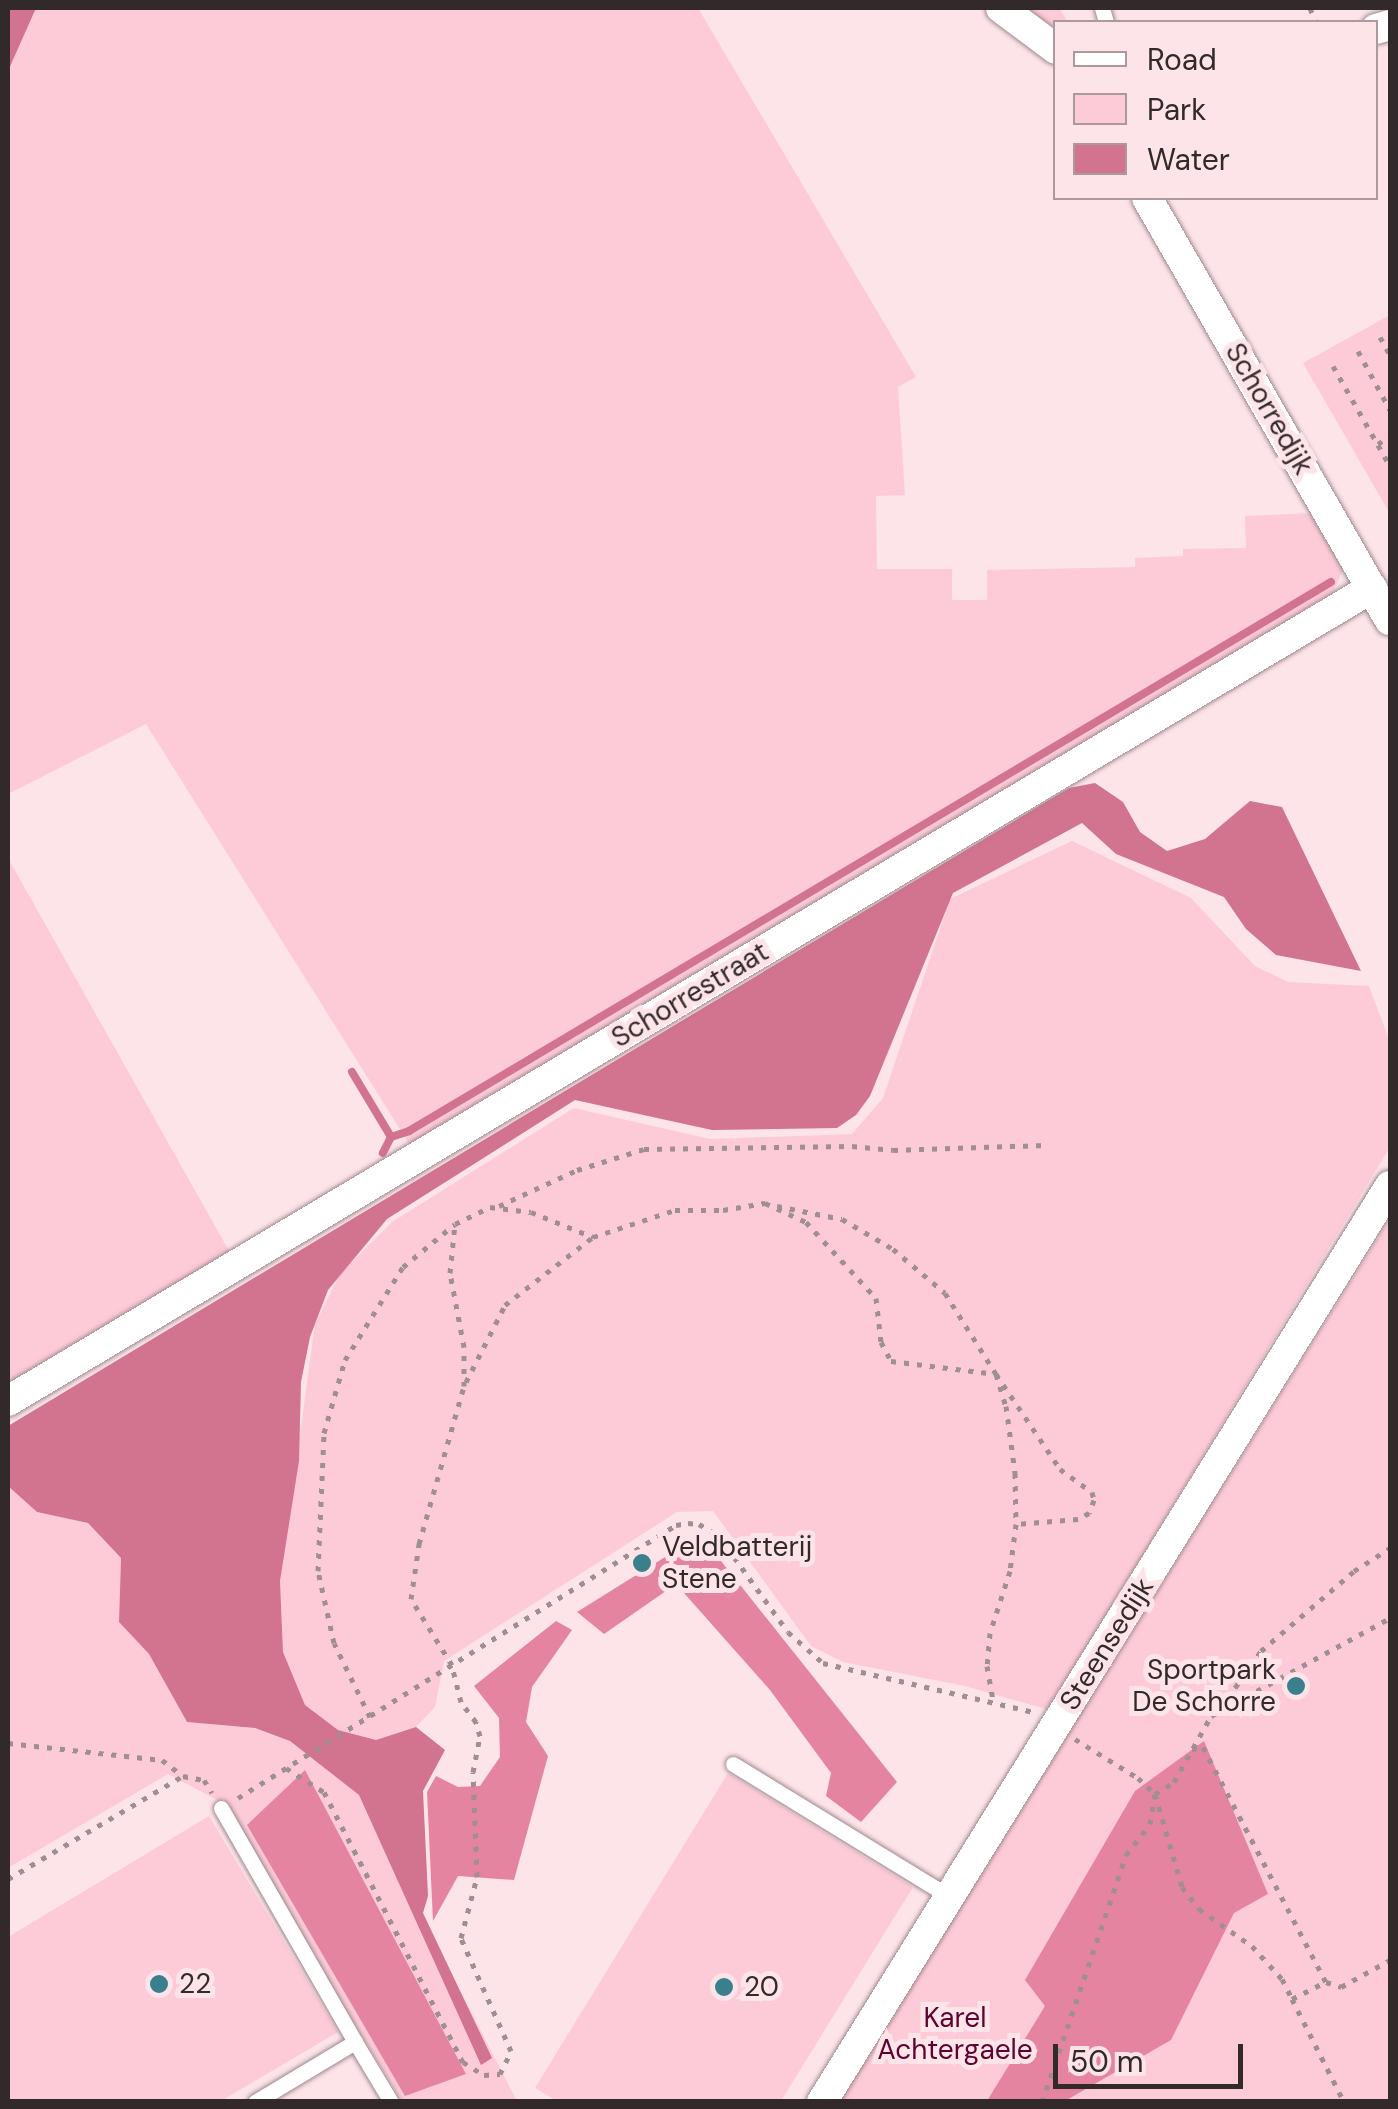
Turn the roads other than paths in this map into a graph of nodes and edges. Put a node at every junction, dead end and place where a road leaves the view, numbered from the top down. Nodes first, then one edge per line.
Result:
1 (1001, 8) edge
2 (1053, 47) edge
3 (1148, 200) edge
4 (1372, 588) junction
5 (1390, 620) edge
6 (1390, 1186) edge
7 (8, 1401) edge
8 (734, 1764) dead end
9 (221, 1808) road end
10 (950, 1897) junction
11 (355, 2042) junction
12 (256, 2102) edge
13 (392, 2102) edge
14 (822, 2102) edge

1 - 2 street
3 - 4 street, Schorredijk
4 - 5 street, Schorredijk
4 - 7 street, Schorrestraat
6 - 10 street, Steensedijk
8 - 10 lane
9 - 11 lane
10 - 14 street, Steensedijk
11 - 12 lane
11 - 13 lane

